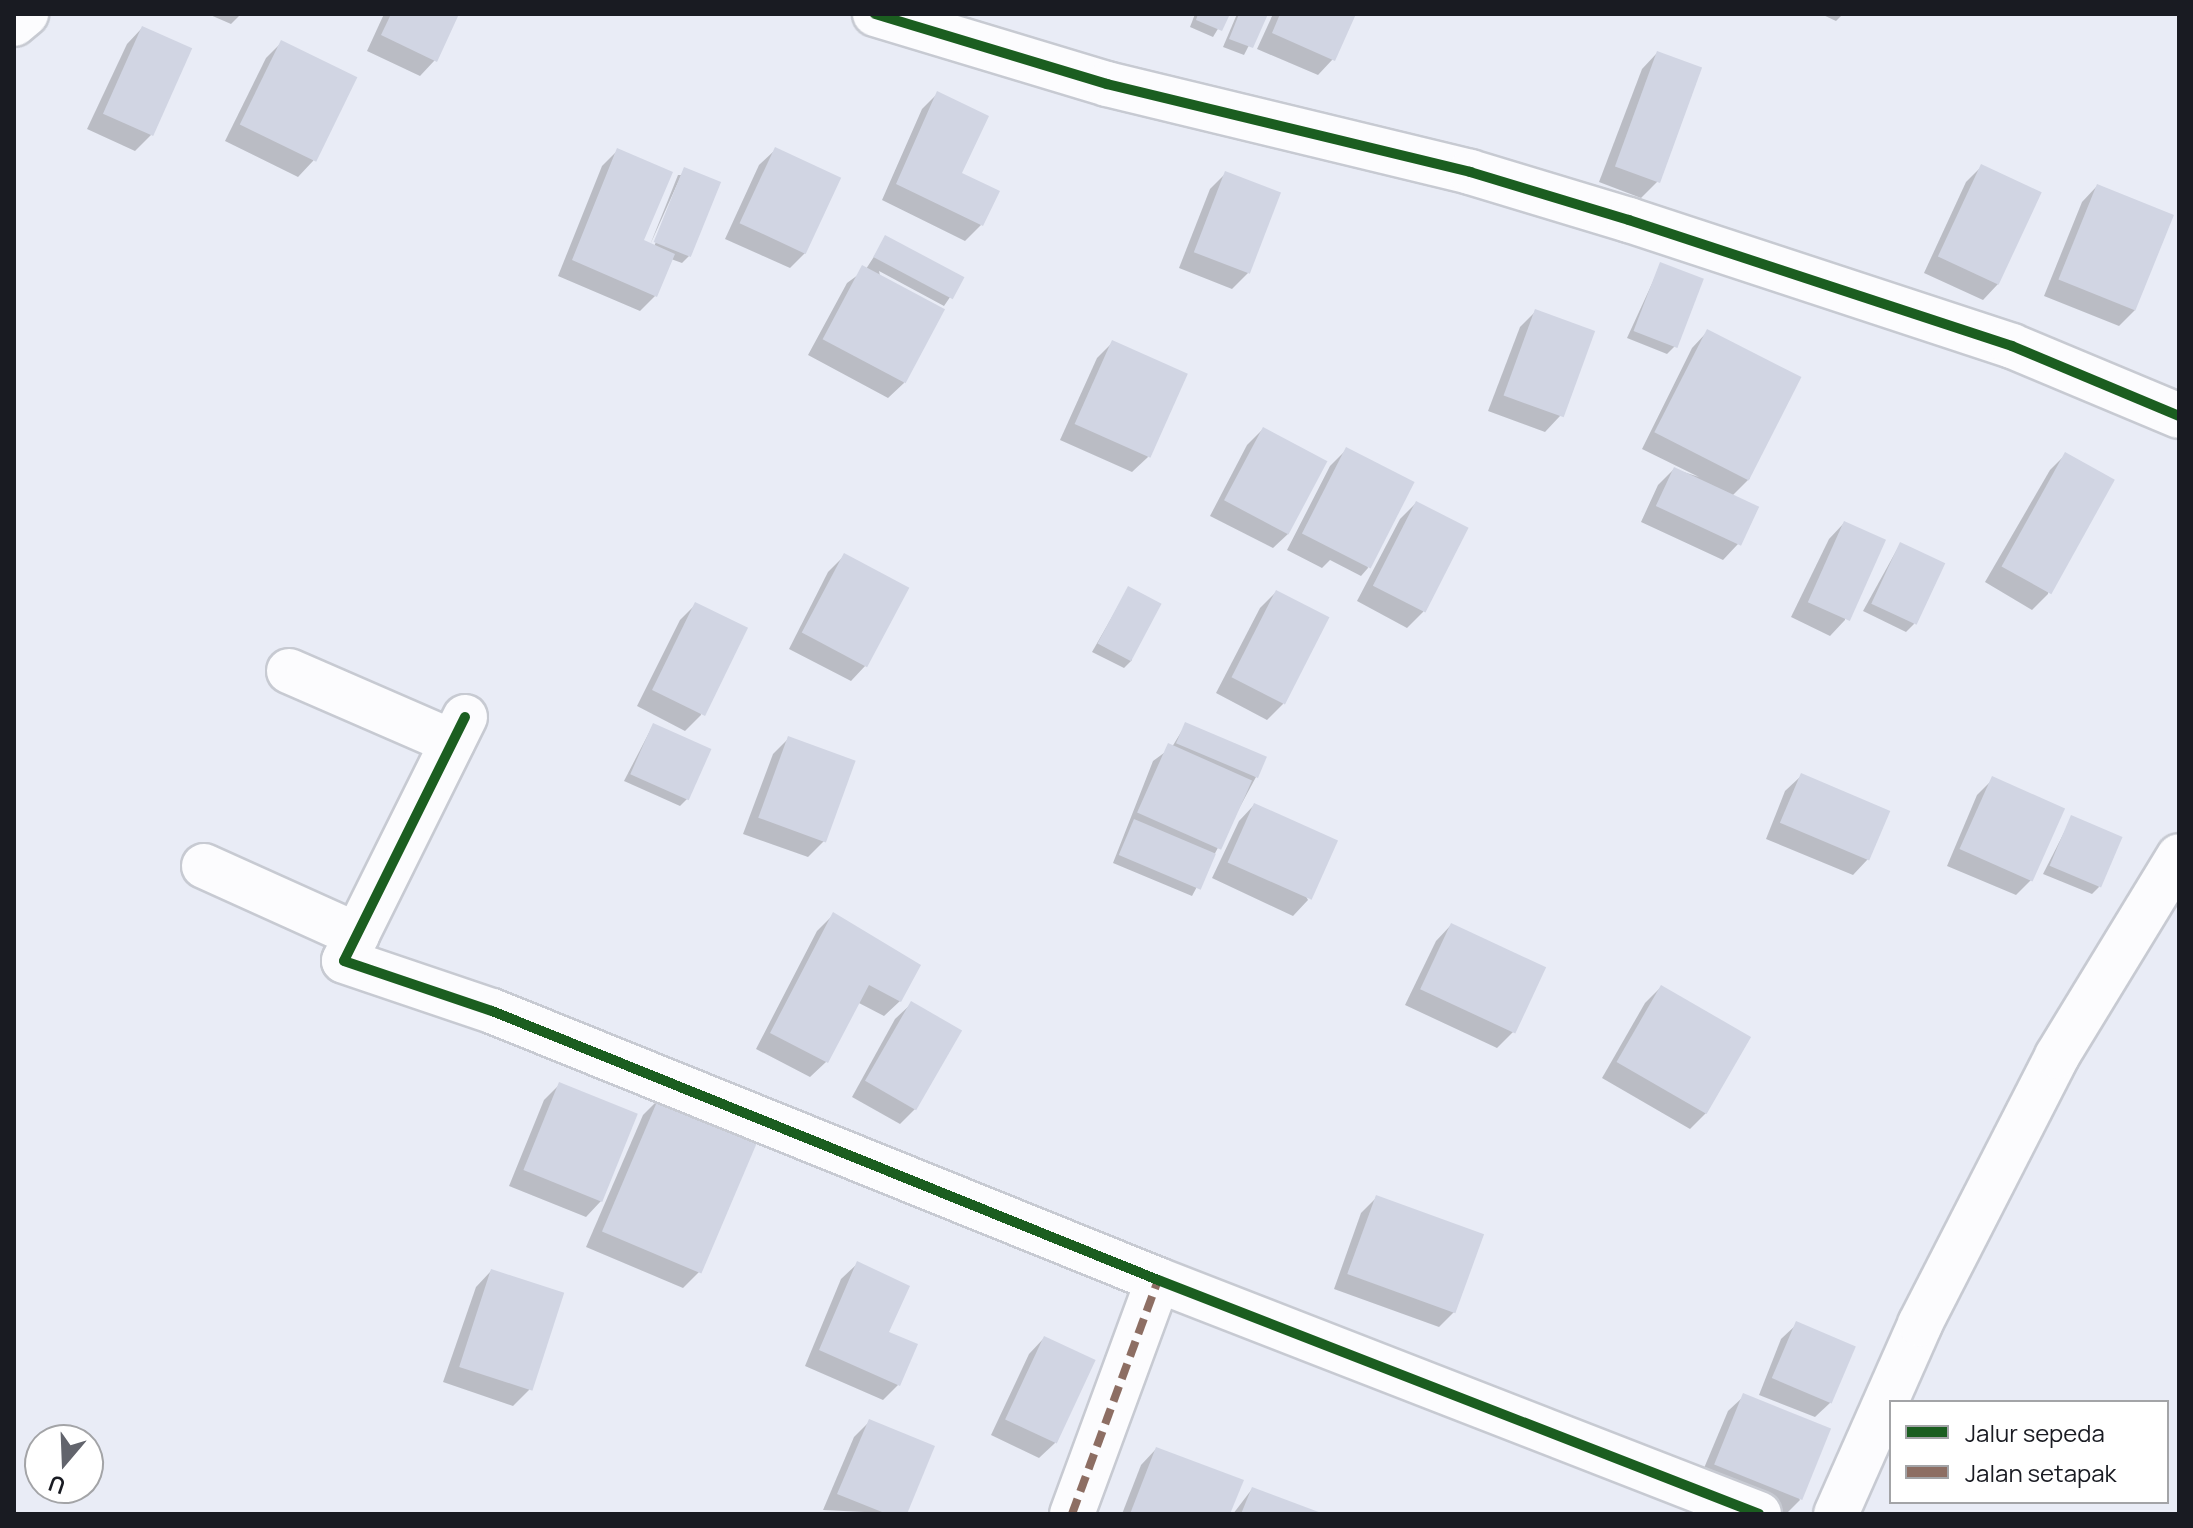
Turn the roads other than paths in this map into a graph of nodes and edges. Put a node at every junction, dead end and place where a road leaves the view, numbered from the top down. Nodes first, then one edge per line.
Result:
1 (26, 14) edge
2 (875, 14) edge
3 (14, 24) edge
4 (2179, 416) edge
5 (289, 671) dead end
6 (2179, 856) edge
7 (204, 866) dead end
8 (357, 935) junction
9 (1158, 1280) junction
10 (1072, 1514) edge
11 (1759, 1514) edge
12 (1836, 1514) edge

1 - 3 street
2 - 4 street
5 - 8 street
6 - 12 street
7 - 8 street
8 - 9 street
9 - 10 street
9 - 11 street

